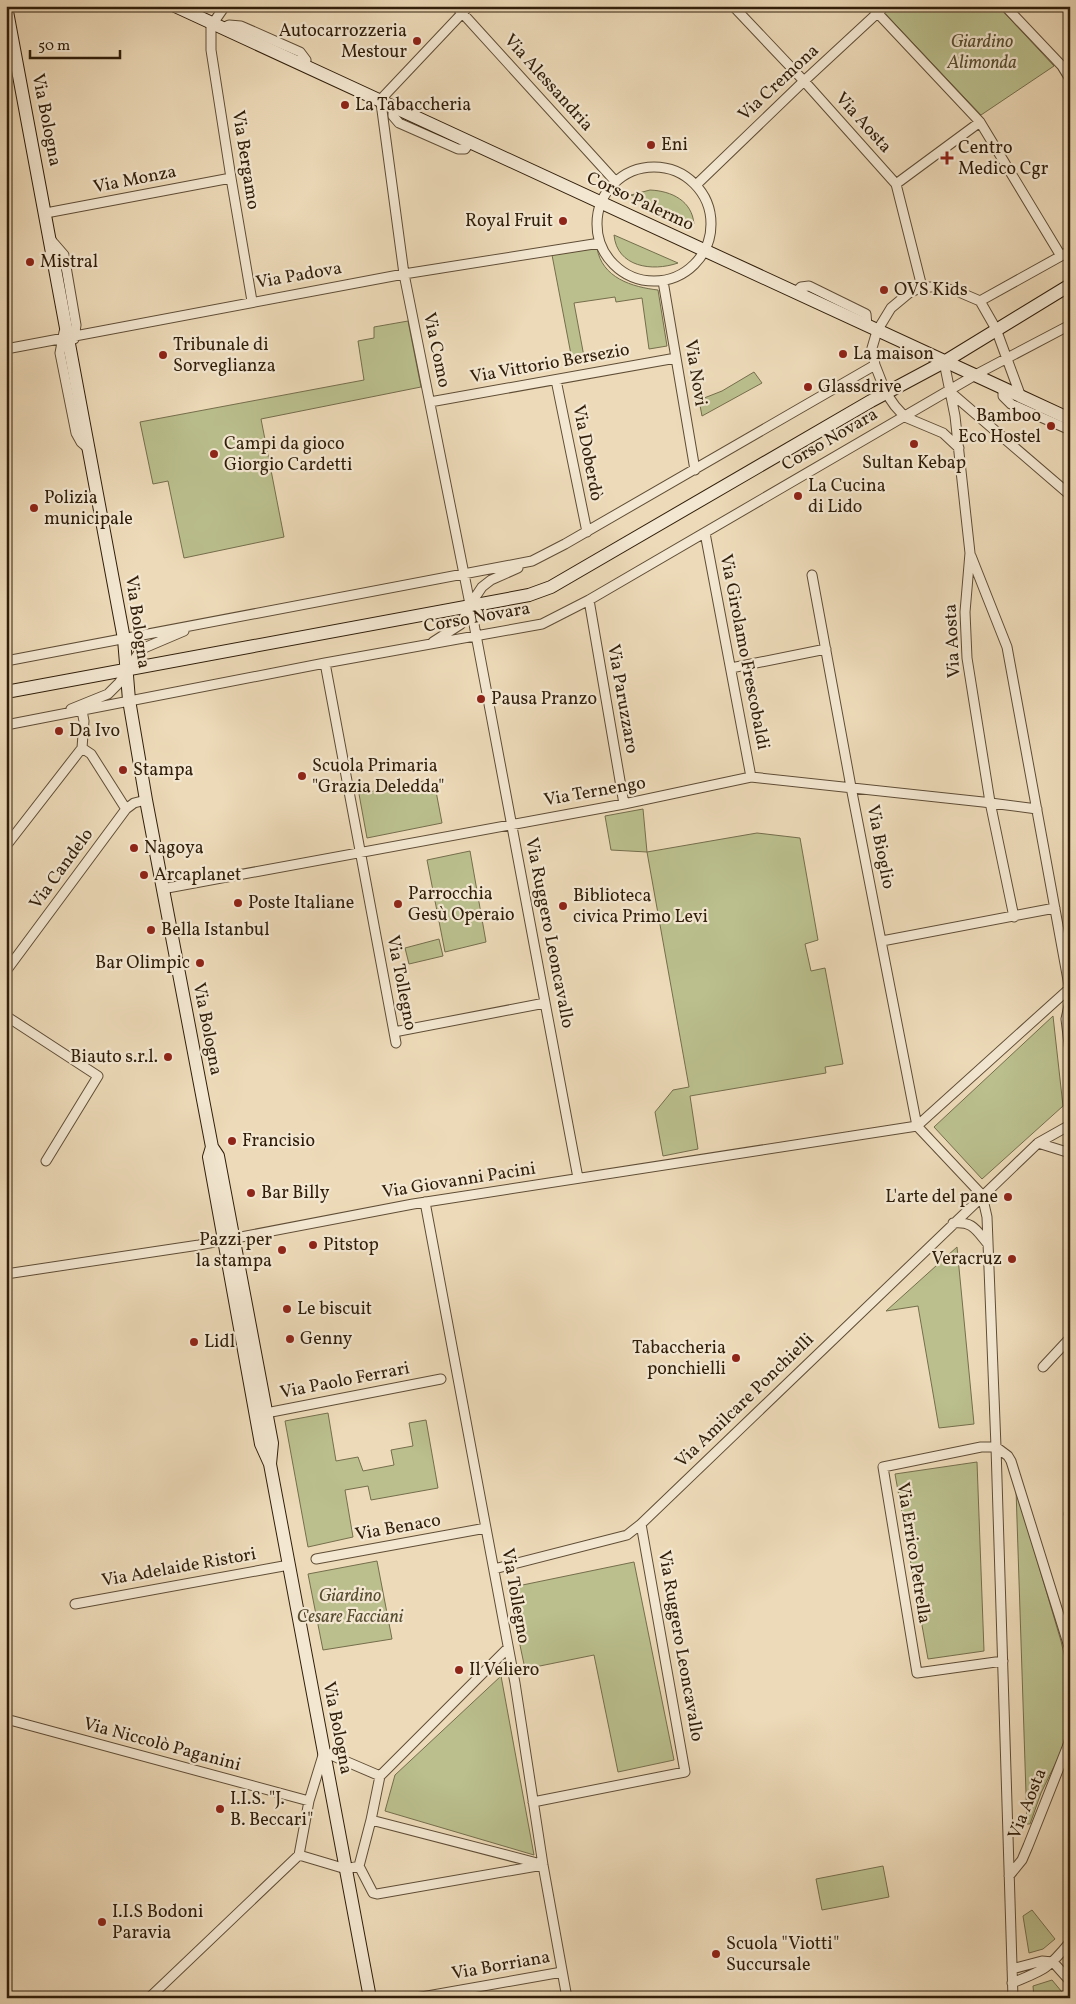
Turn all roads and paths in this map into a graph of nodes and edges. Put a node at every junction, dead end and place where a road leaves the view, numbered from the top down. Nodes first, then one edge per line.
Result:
1 (6, 6) edge
2 (175, 6) edge
3 (225, 6) edge
4 (733, 6) edge
5 (885, 6) edge
6 (1005, 6) edge
7 (463, 8) edge
8 (874, 10) edge
9 (218, 26) junction
10 (1066, 64) edge
11 (1070, 79) edge
12 (804, 81) junction
13 (388, 103) junction
14 (980, 122) junction
15 (230, 178) junction
16 (615, 182) junction
17 (896, 184) junction
18 (696, 185) junction
19 (600, 203) junction
20 (46, 213) junction
21 (600, 243) junction
22 (705, 251) junction
23 (1070, 251) edge
24 (1061, 256) junction
25 (404, 274) junction
26 (663, 281) junction
27 (1070, 285) edge
28 (922, 287) junction
29 (252, 301) junction
30 (980, 301) junction
31 (1070, 325) edge
32 (872, 328) junction
33 (996, 329) junction
34 (69, 335) junction
35 (6, 348) edge
36 (1006, 357) junction
37 (676, 358) junction
38 (944, 362) junction
39 (875, 365) junction
40 (975, 375) junction
41 (556, 380) junction
42 (1003, 388) junction
43 (949, 391) junction
44 (886, 393) junction
45 (1021, 397) junction
46 (430, 402) junction
47 (906, 417) junction
48 (1070, 419) edge
49 (1070, 430) edge
50 (959, 448) junction
51 (695, 470) junction
52 (1070, 495) edge
53 (587, 532) junction
54 (705, 533) junction
55 (970, 554) junction
56 (532, 561) junction
57 (464, 574) junction
58 (812, 575) dead end
59 (589, 600) junction
60 (470, 605) junction
61 (198, 625) junction
62 (476, 636) junction
63 (124, 639) junction
64 (428, 645) junction
65 (826, 649) junction
66 (6, 661) edge
67 (325, 663) junction
68 (730, 668) junction
69 (127, 670) junction
70 (6, 692) edge
71 (129, 700) junction
72 (82, 711) junction
73 (52, 716) junction
74 (6, 725) edge
75 (82, 748) junction
76 (751, 777) junction
77 (851, 787) junction
78 (146, 800) junction
79 (990, 802) junction
80 (624, 804) junction
81 (126, 809) junction
82 (1037, 809) junction
83 (511, 823) junction
84 (6, 846) edge
85 (361, 854) junction
86 (162, 889) junction
87 (1055, 908) junction
88 (1014, 917) junction
89 (882, 941) junction
90 (6, 971) edge
91 (1070, 989) edge
92 (1070, 1001) edge
93 (545, 1003) junction
94 (6, 1016) edge
95 (394, 1032) junction
96 (396, 1043) dead end
97 (1070, 1052) edge
98 (1070, 1125) edge
99 (917, 1126) junction
100 (1038, 1143) junction
101 (1070, 1153) edge
102 (46, 1162) dead end
103 (578, 1178) junction
104 (982, 1195) junction
105 (425, 1202) junction
106 (953, 1223) junction
107 (229, 1239) junction
108 (988, 1244) junction
109 (6, 1274) edge
110 (1070, 1338) edge
111 (1043, 1367) dead end
112 (441, 1380) dead end
113 (261, 1414) junction
114 (996, 1447) junction
115 (641, 1524) junction
116 (486, 1528) junction
117 (316, 1559) dead end
118 (289, 1565) junction
119 (494, 1569) junction
120 (74, 1604) dead end
121 (508, 1648) junction
122 (1070, 1650) edge
123 (1003, 1661) junction
124 (6, 1719) edge
125 (1070, 1740) edge
126 (324, 1752) junction
127 (380, 1776) junction
128 (309, 1801) junction
129 (533, 1802) junction
130 (371, 1820) junction
131 (299, 1855) junction
132 (543, 1865) junction
133 (359, 1866) junction
134 (346, 1869) junction
135 (1009, 1876) junction
136 (1070, 1942) edge
137 (1053, 1962) junction
138 (1012, 1969) junction
139 (562, 1972) junction
140 (1070, 1981) edge
141 (1012, 1983) junction
142 (149, 1998) edge
143 (370, 1998) edge
144 (416, 1998) edge
145 (567, 1998) edge
146 (1013, 1998) edge

1 - 20 main road, Via Bologna
2 - 9 main road, Corso Palermo
3 - 9 street
4 - 12 street, Via Aosta
5 - 8 street, Via Cremona
6 - 10 street
7 - 13 street
7 - 16 street, Via Alessandria
8 - 12 street, Via Cremona
8 - 14 street
9 - 13 main road, Corso Palermo
9 - 15 street, Via Bergamo
10 - 11 street
12 - 17 street, Via Aosta
12 - 18 street, Via Cremona
13 - 19 main road, Corso Palermo
13 - 25 street, Via Como
14 - 17 street
14 - 24 street
15 - 20 street, Via Monza
15 - 29 street, Via Bergamo
16 - 18 street
16 - 19 street
17 - 28 street, Via Aosta
18 - 22 street
19 - 21 street
19 - 22 main road, Corso Palermo
20 - 34 main road, Via Bologna
21 - 25 street, Via Padova
21 - 26 street
22 - 26 street
22 - 32 main road, Corso Palermo
23 - 24 street
24 - 30 street
25 - 29 street, Via Padova
25 - 46 street, Via Como
26 - 37 street, Via Novi
27 - 33 main road, Corso Novara
28 - 30 street
28 - 32 street, Corso Novara
29 - 34 street, Via Padova
30 - 33 street
31 - 36 street, Corso Novara
32 - 38 main road, Corso Palermo
32 - 39 street, Corso Novara
33 - 36 street
33 - 38 main road, Corso Novara
34 - 35 street, Via Padova
34 - 63 main road, Via Bologna
36 - 40 street, Corso Novara
36 - 45 street
37 - 41 street, Via Vittorio Bersezio
37 - 51 street, Via Novi
38 - 40 main road, Corso Palermo
38 - 43 street, Via Aosta
38 - 44 main road, Corso Novara
39 - 44 street, Corso Novara
39 - 51 street
40 - 42 main road, Corso Palermo
40 - 43 street, Corso Novara
41 - 46 street, Via Vittorio Bersezio
41 - 53 street, Via Doberdò
42 - 45 main road, Corso Palermo
42 - 49 street, Corso Palermo
43 - 47 street, Corso Novara
43 - 50 street, Via Aosta
43 - 52 street
44 - 47 street, Corso Novara
44 - 60 main road, Corso Novara
45 - 48 main road, Corso Palermo
46 - 57 street, Via Como
47 - 50 street, Corso Novara
47 - 54 street, Corso Novara
50 - 55 street, Via Aosta
51 - 53 street
53 - 56 street
54 - 59 street, Corso Novara
54 - 68 street, Via Girolamo Frescobaldi
55 - 79 street, Via Aosta
55 - 82 street
56 - 57 street
56 - 60 street
57 - 60 street, Via Como
57 - 61 street
58 - 65 street, Via Bioglio
59 - 62 street, Corso Novara
59 - 80 street, Via Paruzzaro
60 - 62 street, Via Ruggero Leoncavallo
60 - 64 street
60 - 69 main road, Corso Novara
61 - 63 street
61 - 69 street
62 - 64 street, Corso Novara
62 - 83 street, Via Ruggero Leoncavallo
63 - 66 street
63 - 69 main road, Via Bologna
64 - 67 street, Corso Novara
65 - 68 street
65 - 77 street, Via Bioglio
67 - 71 street, Corso Novara
67 - 85 street, Via Tollegno
68 - 76 street, Via Girolamo Frescobaldi
69 - 70 main road, Corso Novara
69 - 71 main road, Via Bologna
69 - 73 street
71 - 72 street, Corso Novara
71 - 78 main road, Via Bologna
72 - 73 street, Corso Novara
72 - 75 street
73 - 74 street, Corso Novara
75 - 81 street
75 - 84 street
76 - 77 street, Via Ternengo
76 - 80 street, Via Ternengo
77 - 79 street, Via Ternengo
77 - 89 street, Via Bioglio
78 - 81 street
78 - 86 main road, Via Bologna
79 - 82 street, Via Ternengo
79 - 88 street, Via Aosta
80 - 83 street, Via Ternengo
81 - 90 street, Via Candelo
82 - 87 street
83 - 85 street, Via Ternengo
83 - 93 street, Via Ruggero Leoncavallo
85 - 86 street, Via Ternengo
85 - 95 street, Via Tollegno
86 - 107 main road, Via Bologna
87 - 88 street
87 - 91 street
88 - 89 street
89 - 99 street, Via Bioglio
91 - 99 street
92 - 97 street
93 - 95 street
93 - 103 street, Via Ruggero Leoncavallo
94 - 102 street
95 - 96 street, Via Tollegno
98 - 100 street, Via Amilcare Ponchielli
99 - 103 street, Via Giovanni Pacini
99 - 104 street
100 - 101 street
100 - 104 street, Via Amilcare Ponchielli
103 - 105 street, Via Giovanni Pacini
104 - 106 street, Via Amilcare Ponchielli
104 - 108 street
105 - 107 street, Via Giovanni Pacini
105 - 116 street, Via Tollegno
106 - 108 street
106 - 115 street, Via Amilcare Ponchielli
107 - 109 street, Via Giovanni Pacini
107 - 113 main road, Via Bologna
108 - 114 street
110 - 111 street
112 - 113 street, Via Paolo Ferrari
113 - 118 main road, Via Bologna
114 - 122 street
114 - 123 street
114 - 123 street, Via Errico Petrella
115 - 119 street, Via Amilcare Ponchielli
115 - 129 street, Via Ruggero Leoncavallo
116 - 117 street, Via Benaco
116 - 119 street, Via Tollegno
118 - 120 street, Via Adelaide Ristori
118 - 126 main road, Via Bologna
119 - 121 street, Via Tollegno
121 - 127 street
121 - 129 street, Via Tollegno
123 - 135 street
124 - 128 street, Via Niccolò Paganini
125 - 135 street, Via Aosta
126 - 127 street
126 - 128 street
126 - 134 main road, Via Bologna
127 - 130 street
128 - 131 street
129 - 132 street, Via Tollegno
130 - 132 street
130 - 133 street
131 - 134 street
131 - 142 street
132 - 133 street
132 - 139 street, Via Tollegno
133 - 134 street
134 - 143 main road, Via Bologna
135 - 138 street
136 - 137 street
137 - 138 street
137 - 140 street
137 - 141 street
138 - 141 street
139 - 144 street, Via Borriana
139 - 145 street, Via Tollegno
141 - 146 street

